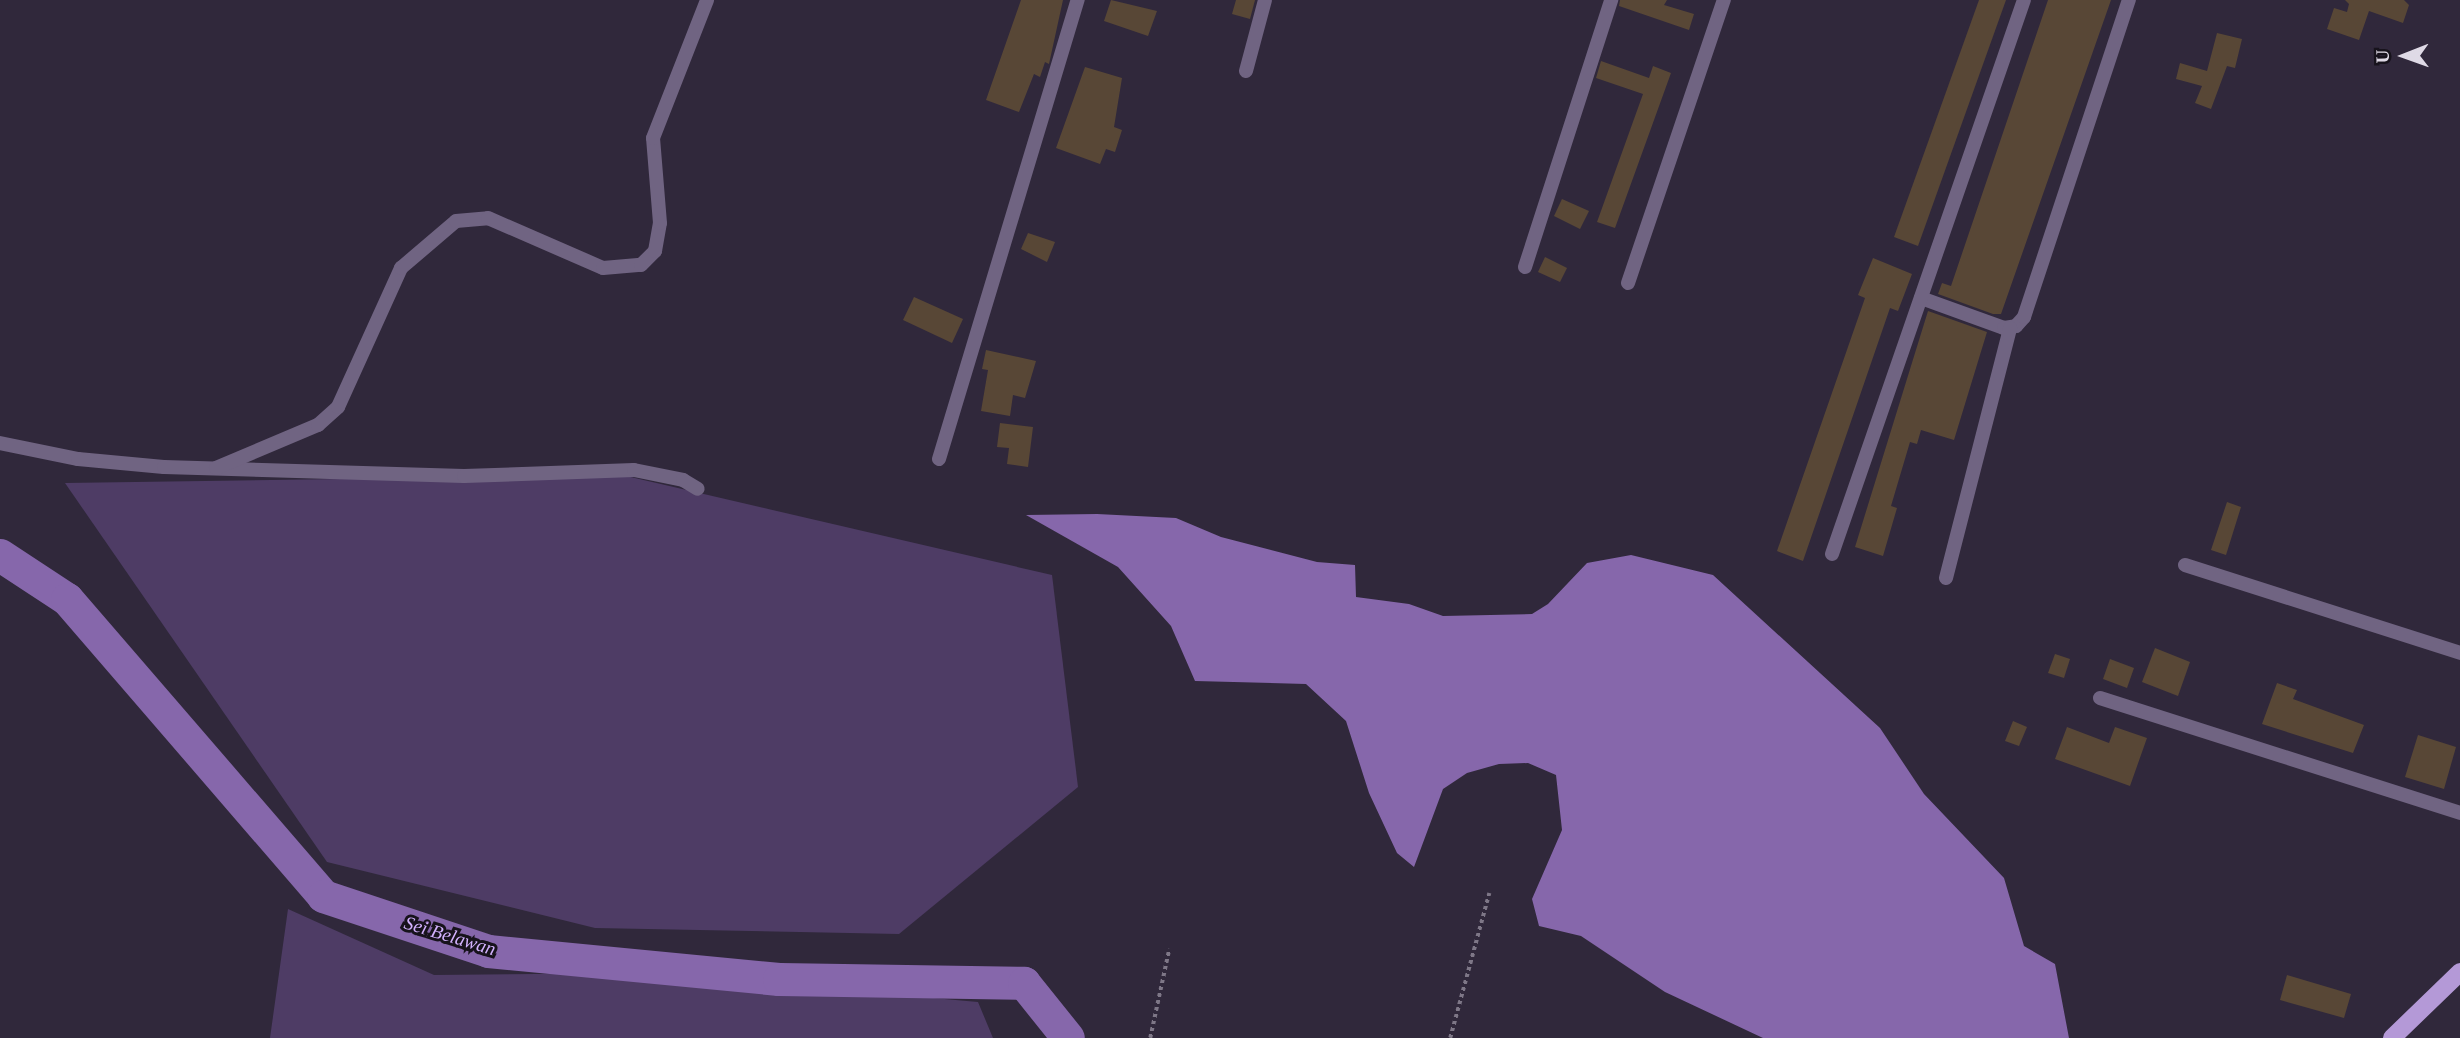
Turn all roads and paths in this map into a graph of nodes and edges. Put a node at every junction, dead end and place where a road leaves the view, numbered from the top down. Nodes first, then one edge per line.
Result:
1 (707, 0) edge
2 (1078, 0) edge
3 (1265, 0) edge
4 (1611, 0) edge
5 (1724, 0) edge
6 (2024, 0) edge
7 (2129, 0) edge
8 (1246, 71) dead end
9 (1525, 267) dead end
10 (1628, 284) dead end
11 (1921, 298) junction
12 (2010, 328) junction
13 (0, 443) edge
14 (939, 459) dead end
15 (216, 468) junction
16 (698, 489) dead end
17 (1832, 554) dead end
18 (2185, 565) dead end
19 (1946, 578) dead end
20 (2460, 653) edge
21 (2100, 698) dead end
22 (2460, 813) edge
23 (1489, 893) dead end
24 (1169, 949) dead end
25 (2460, 972) edge
26 (1150, 1038) edge
27 (1450, 1038) edge
28 (2392, 1038) edge

1 - 15 street
2 - 14 street
3 - 8 street
4 - 9 street
5 - 10 street
6 - 11 street
7 - 12 street
11 - 12 street
11 - 17 street
12 - 19 street
13 - 15 street
15 - 16 street
18 - 20 street
21 - 22 street
23 - 27 path
24 - 26 path
25 - 28 main road

